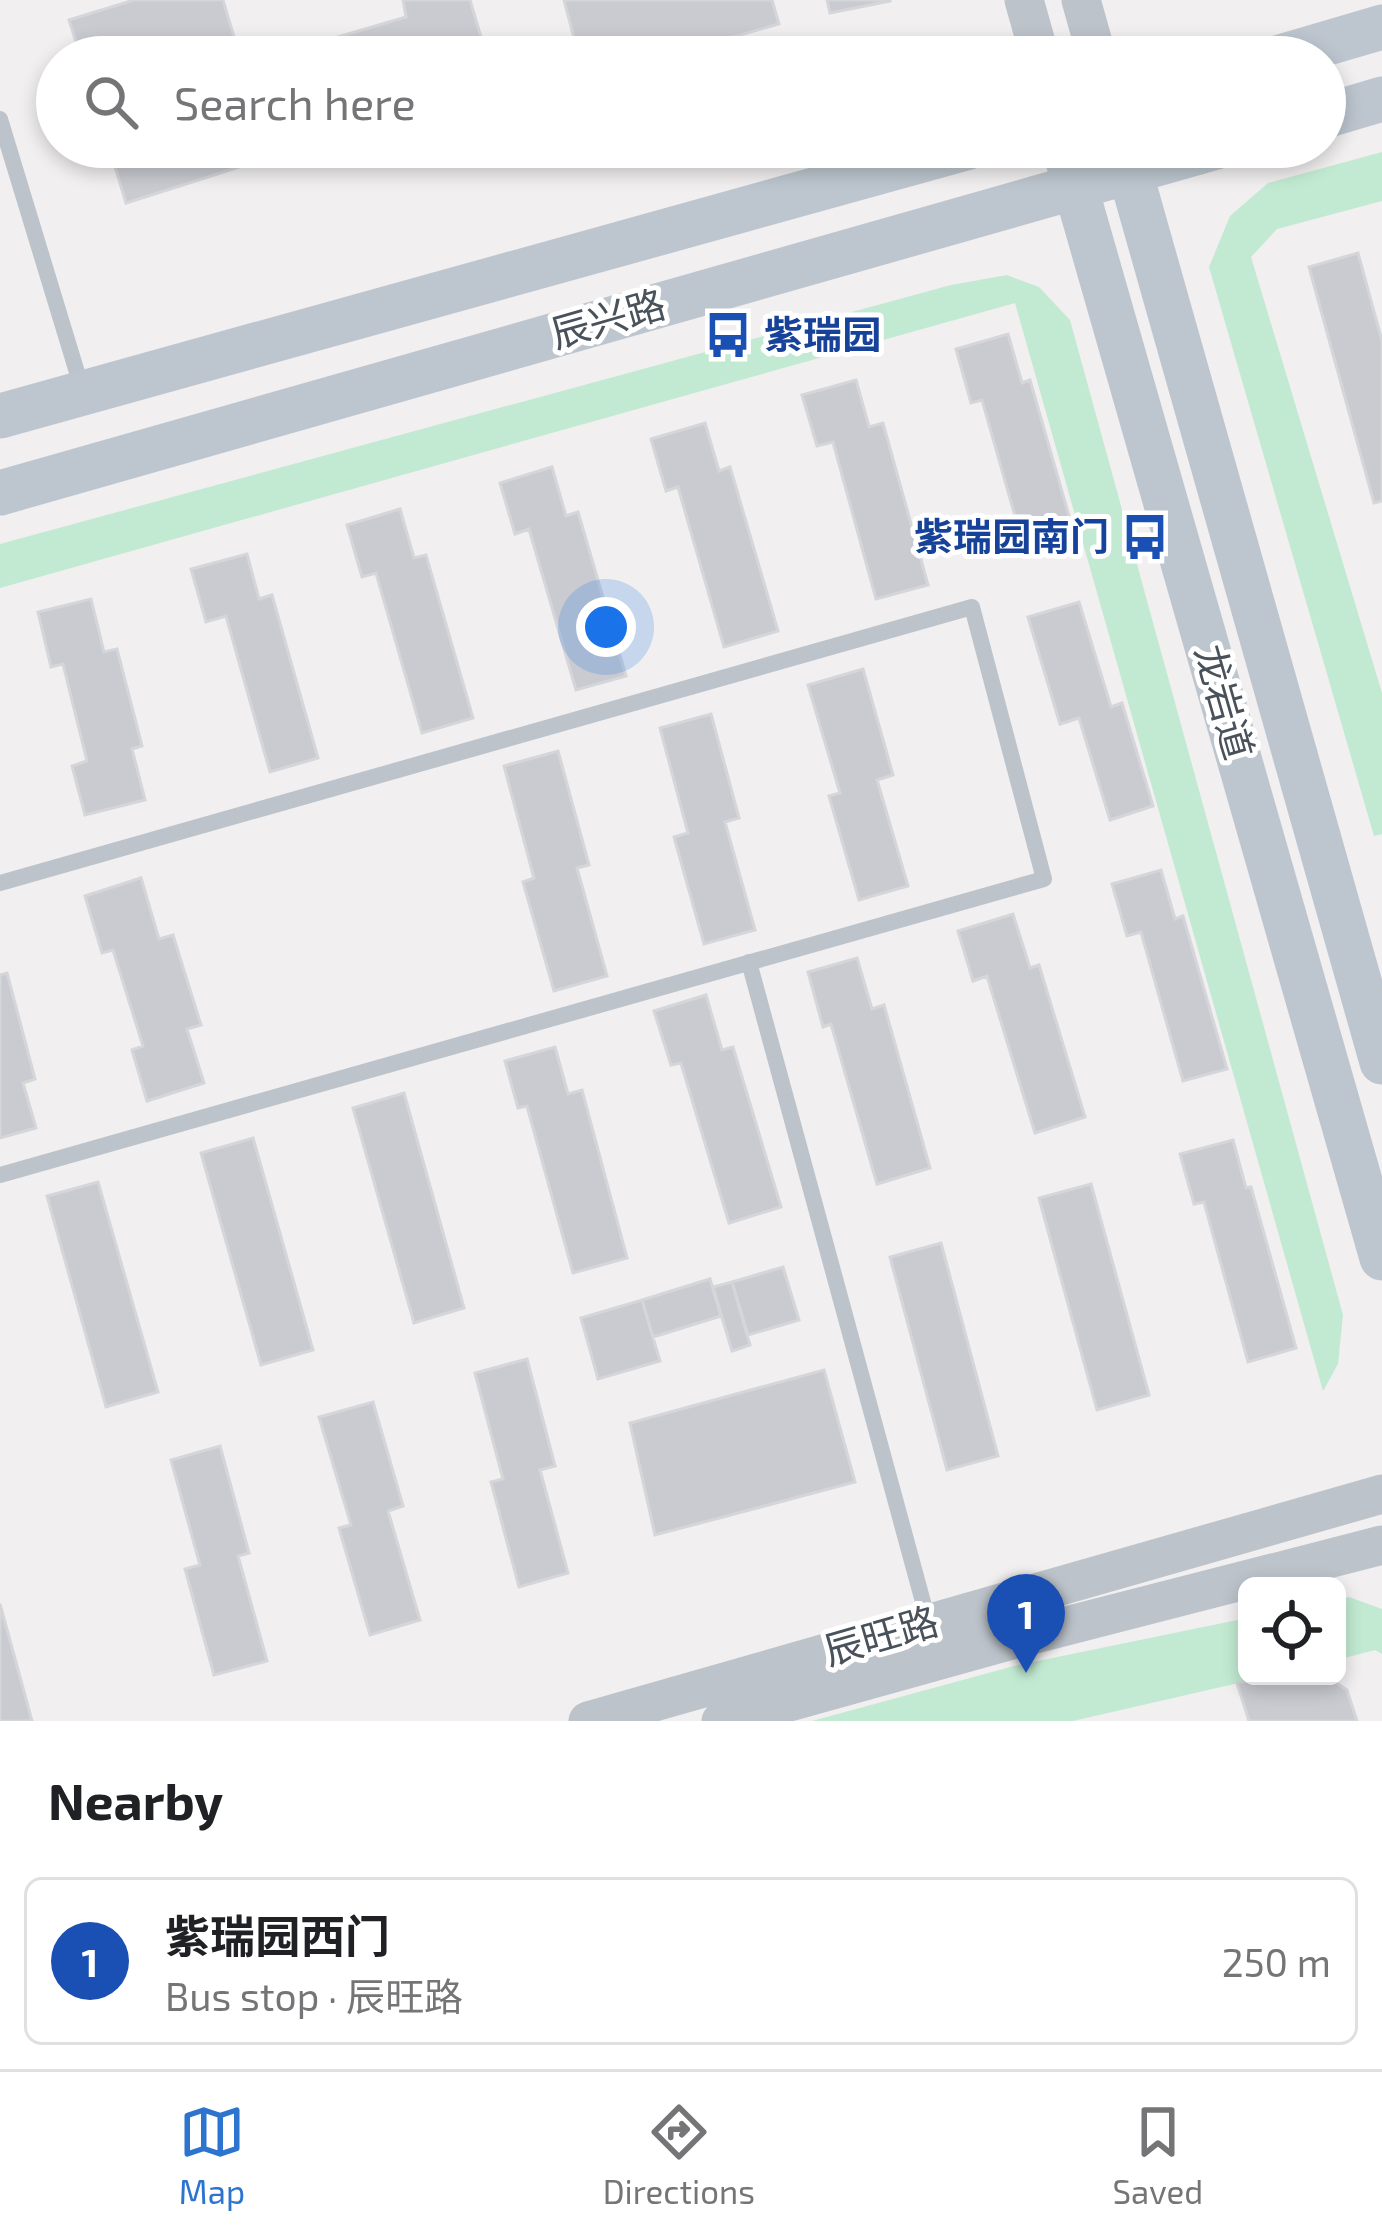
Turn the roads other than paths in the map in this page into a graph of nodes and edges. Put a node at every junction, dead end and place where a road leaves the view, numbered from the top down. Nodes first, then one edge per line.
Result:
1 (1024, 0) edge
2 (1081, 0) edge
3 (1382, 27) edge
4 (1034, 36) edge
5 (1091, 36) edge
6 (1346, 38) edge
7 (1382, 99) edge
8 (1346, 110) edge
9 (0, 119) edge
10 (893, 168) edge
11 (1069, 168) edge
12 (1128, 168) edge
13 (83, 393) junction
14 (0, 416) edge
15 (0, 493) edge
16 (0, 883) edge
17 (749, 962) junction
18 (1382, 1062) edge
19 (0, 1175) edge
20 (1382, 1258) edge
21 (1382, 1494) edge
22 (1382, 1532) edge
23 (1365, 1549) edge
24 (933, 1641) junction
25 (588, 1721) edge
26 (721, 1721) edge

1 - 4 street
2 - 5 street
3 - 6 main road
7 - 8 main road
9 - 13 lane
10 - 13 main road, 辰兴路
11 - 15 main road, 辰兴路
11 - 20 main road, 龙岩道
12 - 18 main road, 龙岩道
13 - 14 main road, 辰兴路
16 - 17 lane
17 - 19 lane
17 - 24 lane
21 - 24 street, 辰旺路
22 - 23 street, 辰旺路
23 - 24 street, 辰旺路
24 - 25 street, 辰旺路
24 - 26 street, 辰旺路

